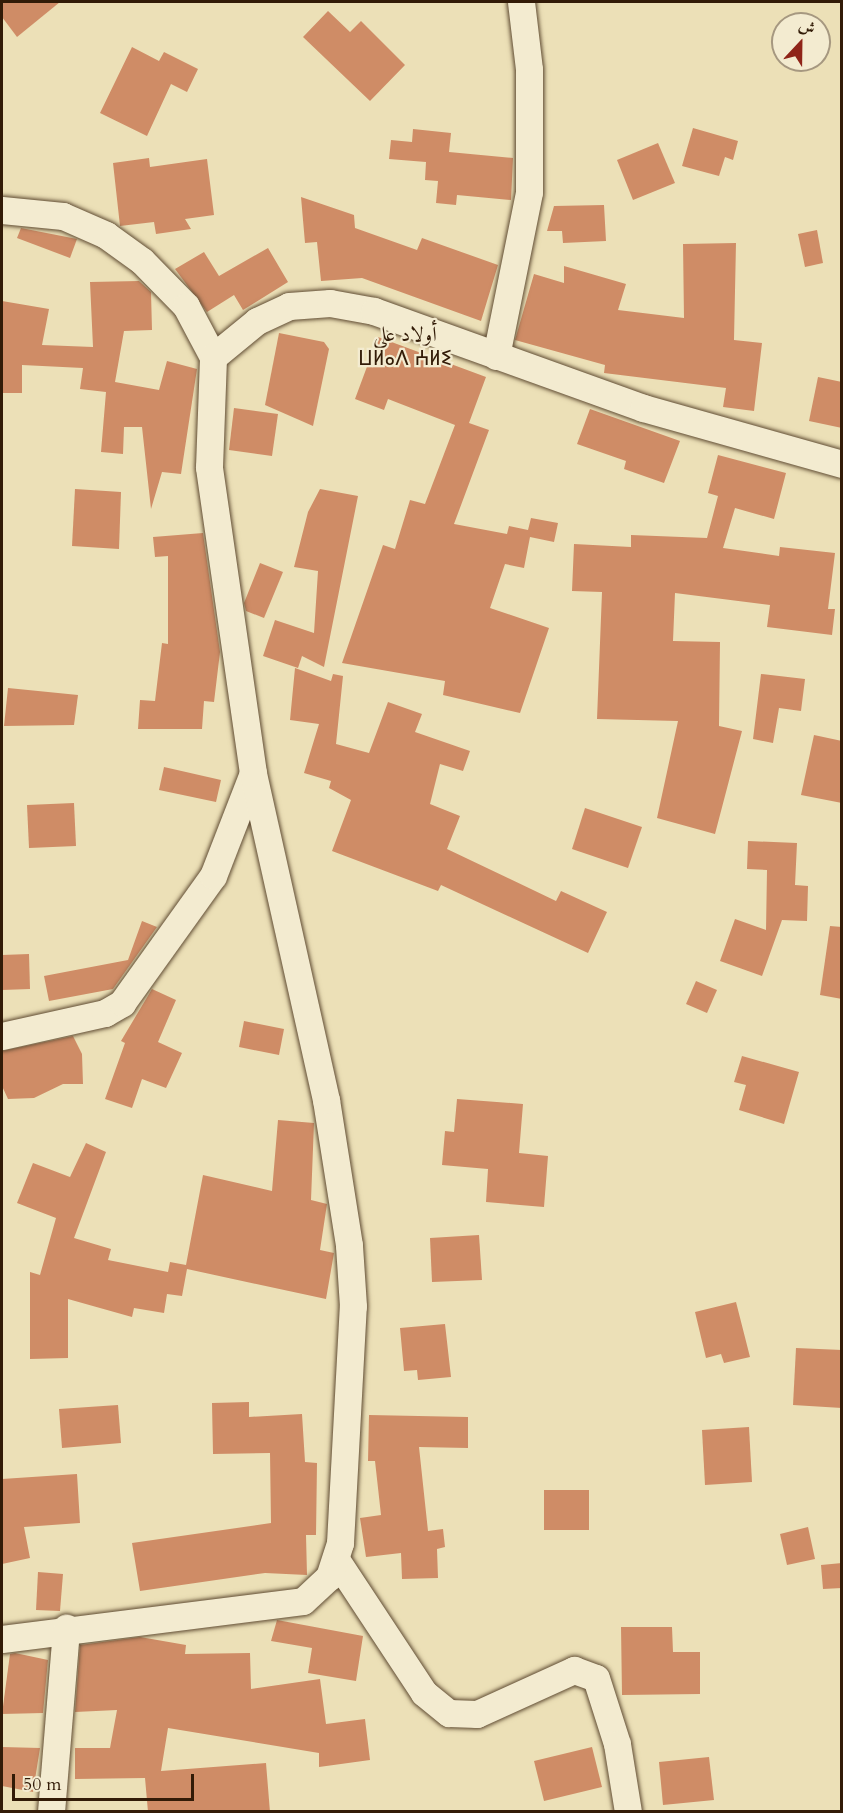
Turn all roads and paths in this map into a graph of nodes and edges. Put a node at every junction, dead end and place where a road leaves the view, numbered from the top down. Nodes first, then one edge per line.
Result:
1 (521, 2) edge
2 (2, 210) edge
3 (496, 356) junction
4 (213, 357) junction
5 (842, 464) edge
6 (253, 773) junction
7 (2, 1036) edge
8 (337, 1561) junction
9 (66, 1628) junction
10 (2, 1638) edge
11 (51, 1812) edge
12 (628, 1812) edge

1 - 3 street
2 - 4 street
3 - 4 street
3 - 5 street
4 - 6 street
6 - 7 street
6 - 8 street
8 - 9 street
8 - 12 street
9 - 10 street
9 - 11 street

